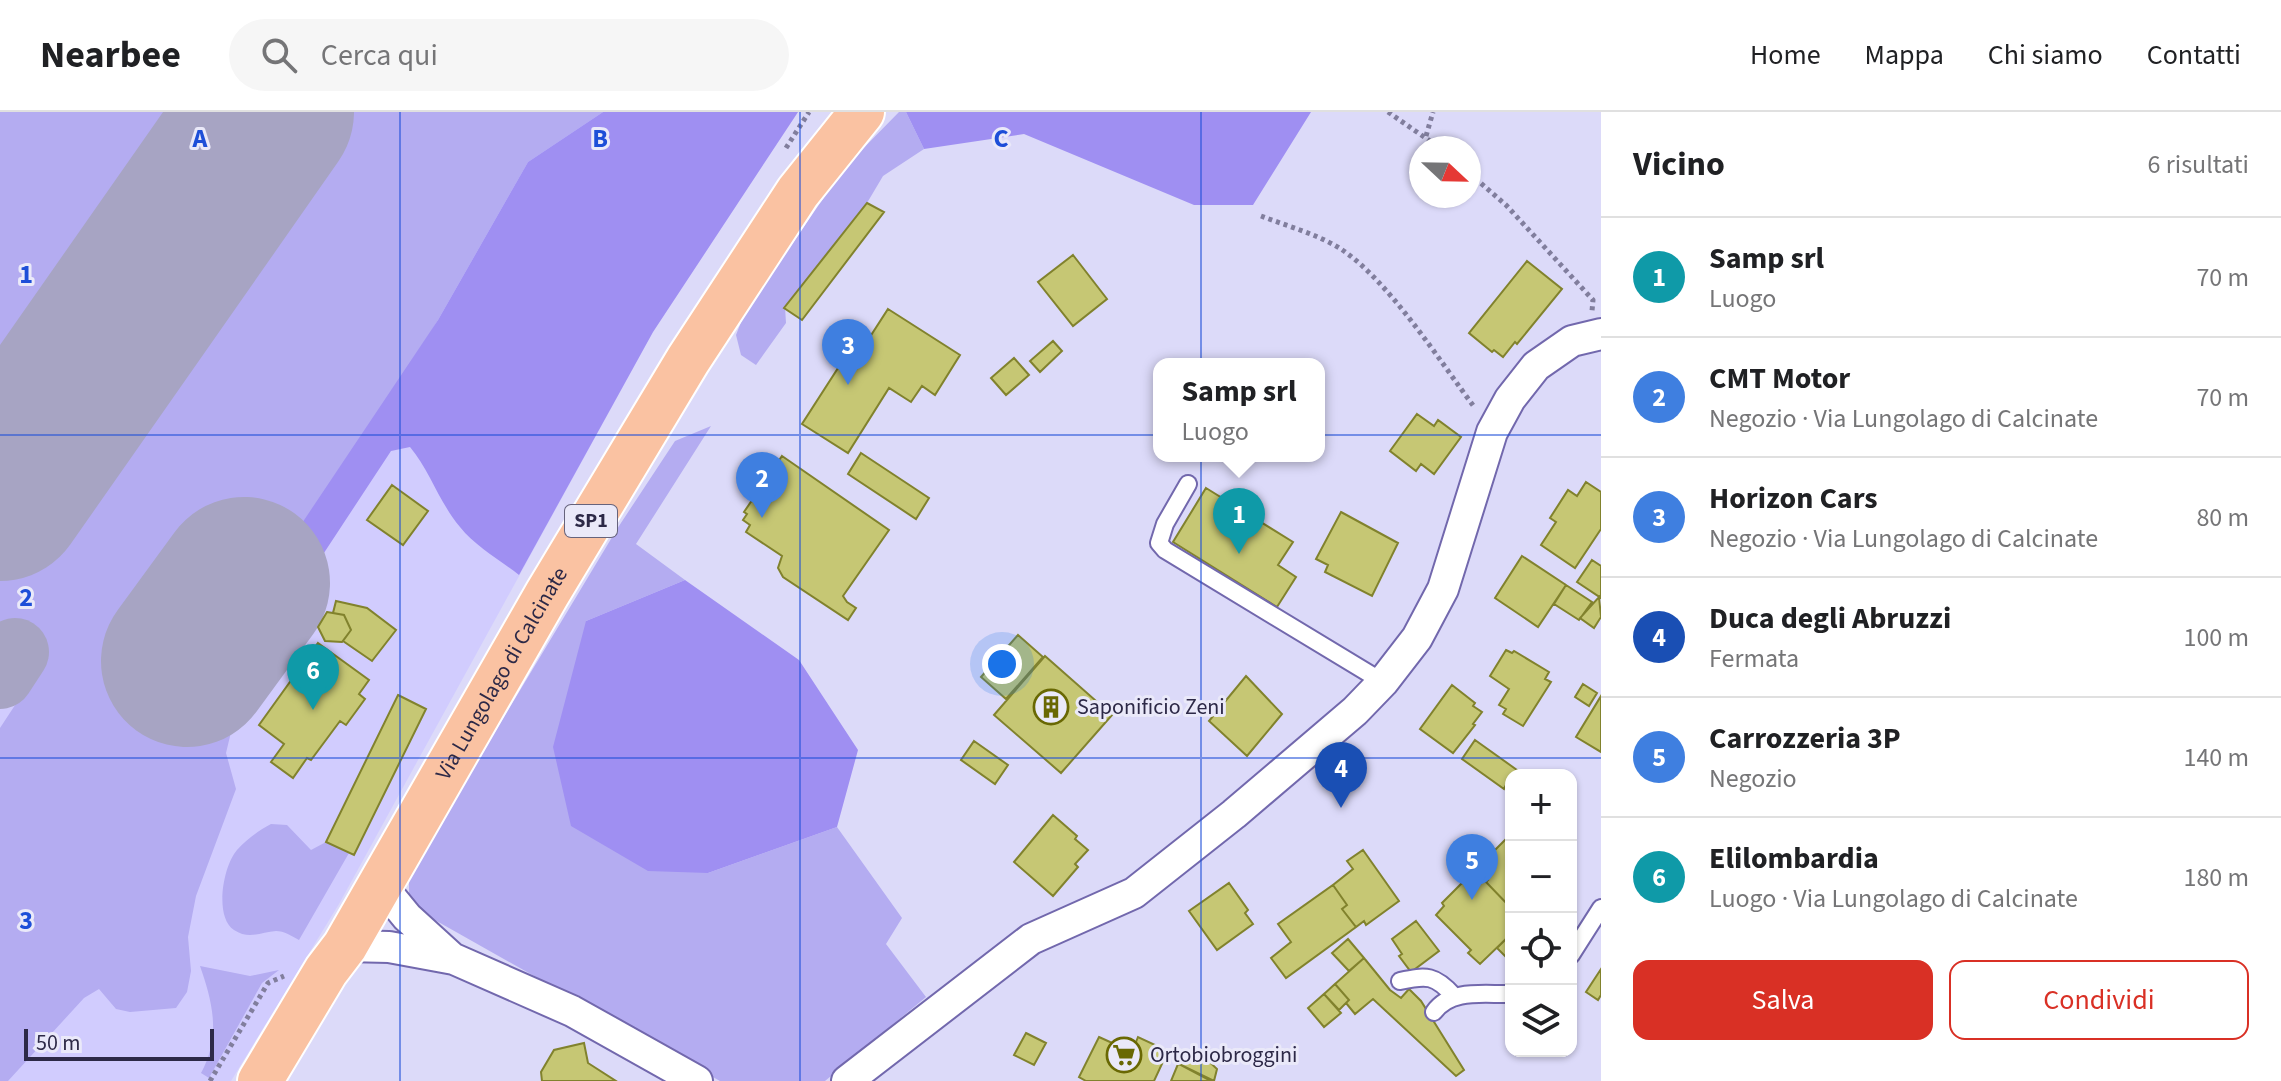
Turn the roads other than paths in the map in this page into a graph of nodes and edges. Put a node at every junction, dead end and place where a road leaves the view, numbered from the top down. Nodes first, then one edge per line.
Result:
1 (862, 112) edge
2 (1595, 335) edge
3 (1188, 484) dead end
4 (1383, 682) junction
5 (380, 884) junction
6 (1601, 908) edge
7 (345, 946) junction
8 (1577, 946) edge
9 (454, 959) junction
10 (1400, 981) dead end
11 (1505, 994) edge
12 (1454, 996) junction
13 (1434, 1012) dead end
14 (260, 1081) edge
15 (697, 1081) edge
16 (847, 1081) edge

1 - 5 main road, Via Lungolago di Calcinate / SP1
2 - 4 street
3 - 4 lane
4 - 16 street
5 - 7 main road, Via Lungolago di Calcinate / SP1
5 - 9 street
6 - 8 lane
7 - 9 street
7 - 14 main road, Via Lungolago di Calcinate / SP1
9 - 15 street
10 - 12 lane
11 - 12 lane
12 - 13 lane

